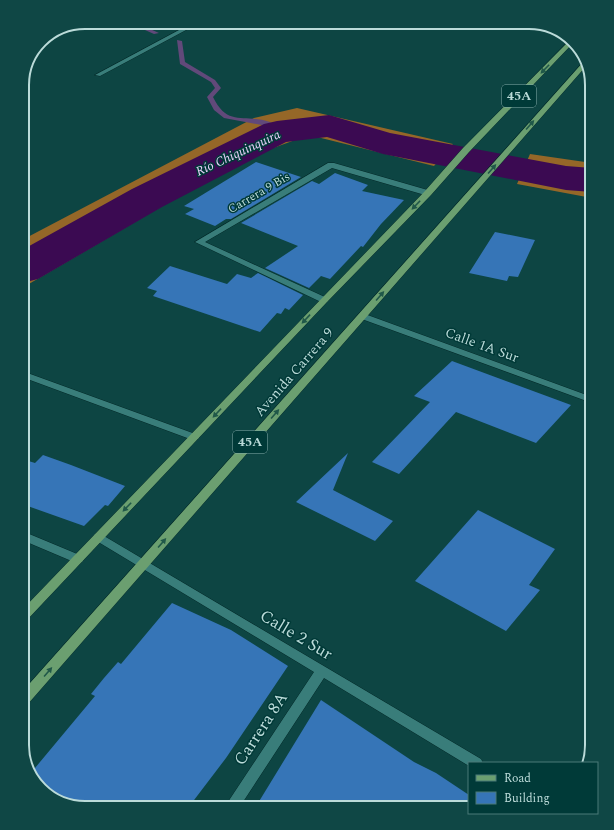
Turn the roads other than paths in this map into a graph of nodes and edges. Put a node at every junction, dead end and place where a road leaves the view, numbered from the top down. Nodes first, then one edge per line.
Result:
1 (185, 29) edge
2 (568, 45) edge
3 (582, 67) edge
4 (98, 75) dead end
5 (428, 193) junction
6 (324, 300) junction
7 (362, 316) junction
8 (29, 377) edge
9 (585, 397) edge
10 (194, 437) junction
11 (99, 537) junction
12 (29, 538) edge
13 (78, 559) junction
14 (144, 564) junction
15 (29, 611) edge
16 (322, 670) junction
17 (29, 693) edge
18 (474, 762) edge
19 (236, 801) edge

1 - 4 street
2 -> 5 main road, Avenida Carrera 9 / 45A
7 -> 3 main road, Avenida Carrera 9 / 45A
5 -> 6 main road, Avenida Carrera 9 / 45A
5 - 6 street, Carrera 9 Bis
6 -> 10 main road, Avenida Carrera 9 / 45A
7 - 9 street, Calle 1A Sur
14 -> 7 main road, Avenida Carrera 9 / 45A
8 - 10 street
10 -> 11 main road, Avenida Carrera 9 / 45A
11 - 13 main road, Avenida Carrera 9 / 45A
11 - 14 street, Calle 2 Sur
12 - 13 street
13 - 15 main road, Avenida Carrera 9 / 45A
14 - 16 street, Calle 2 Sur
17 -> 14 main road, Avenida Carrera 9 / 45A
16 - 18 street, Calle 2 Sur
16 - 19 street, Carrera 8A

